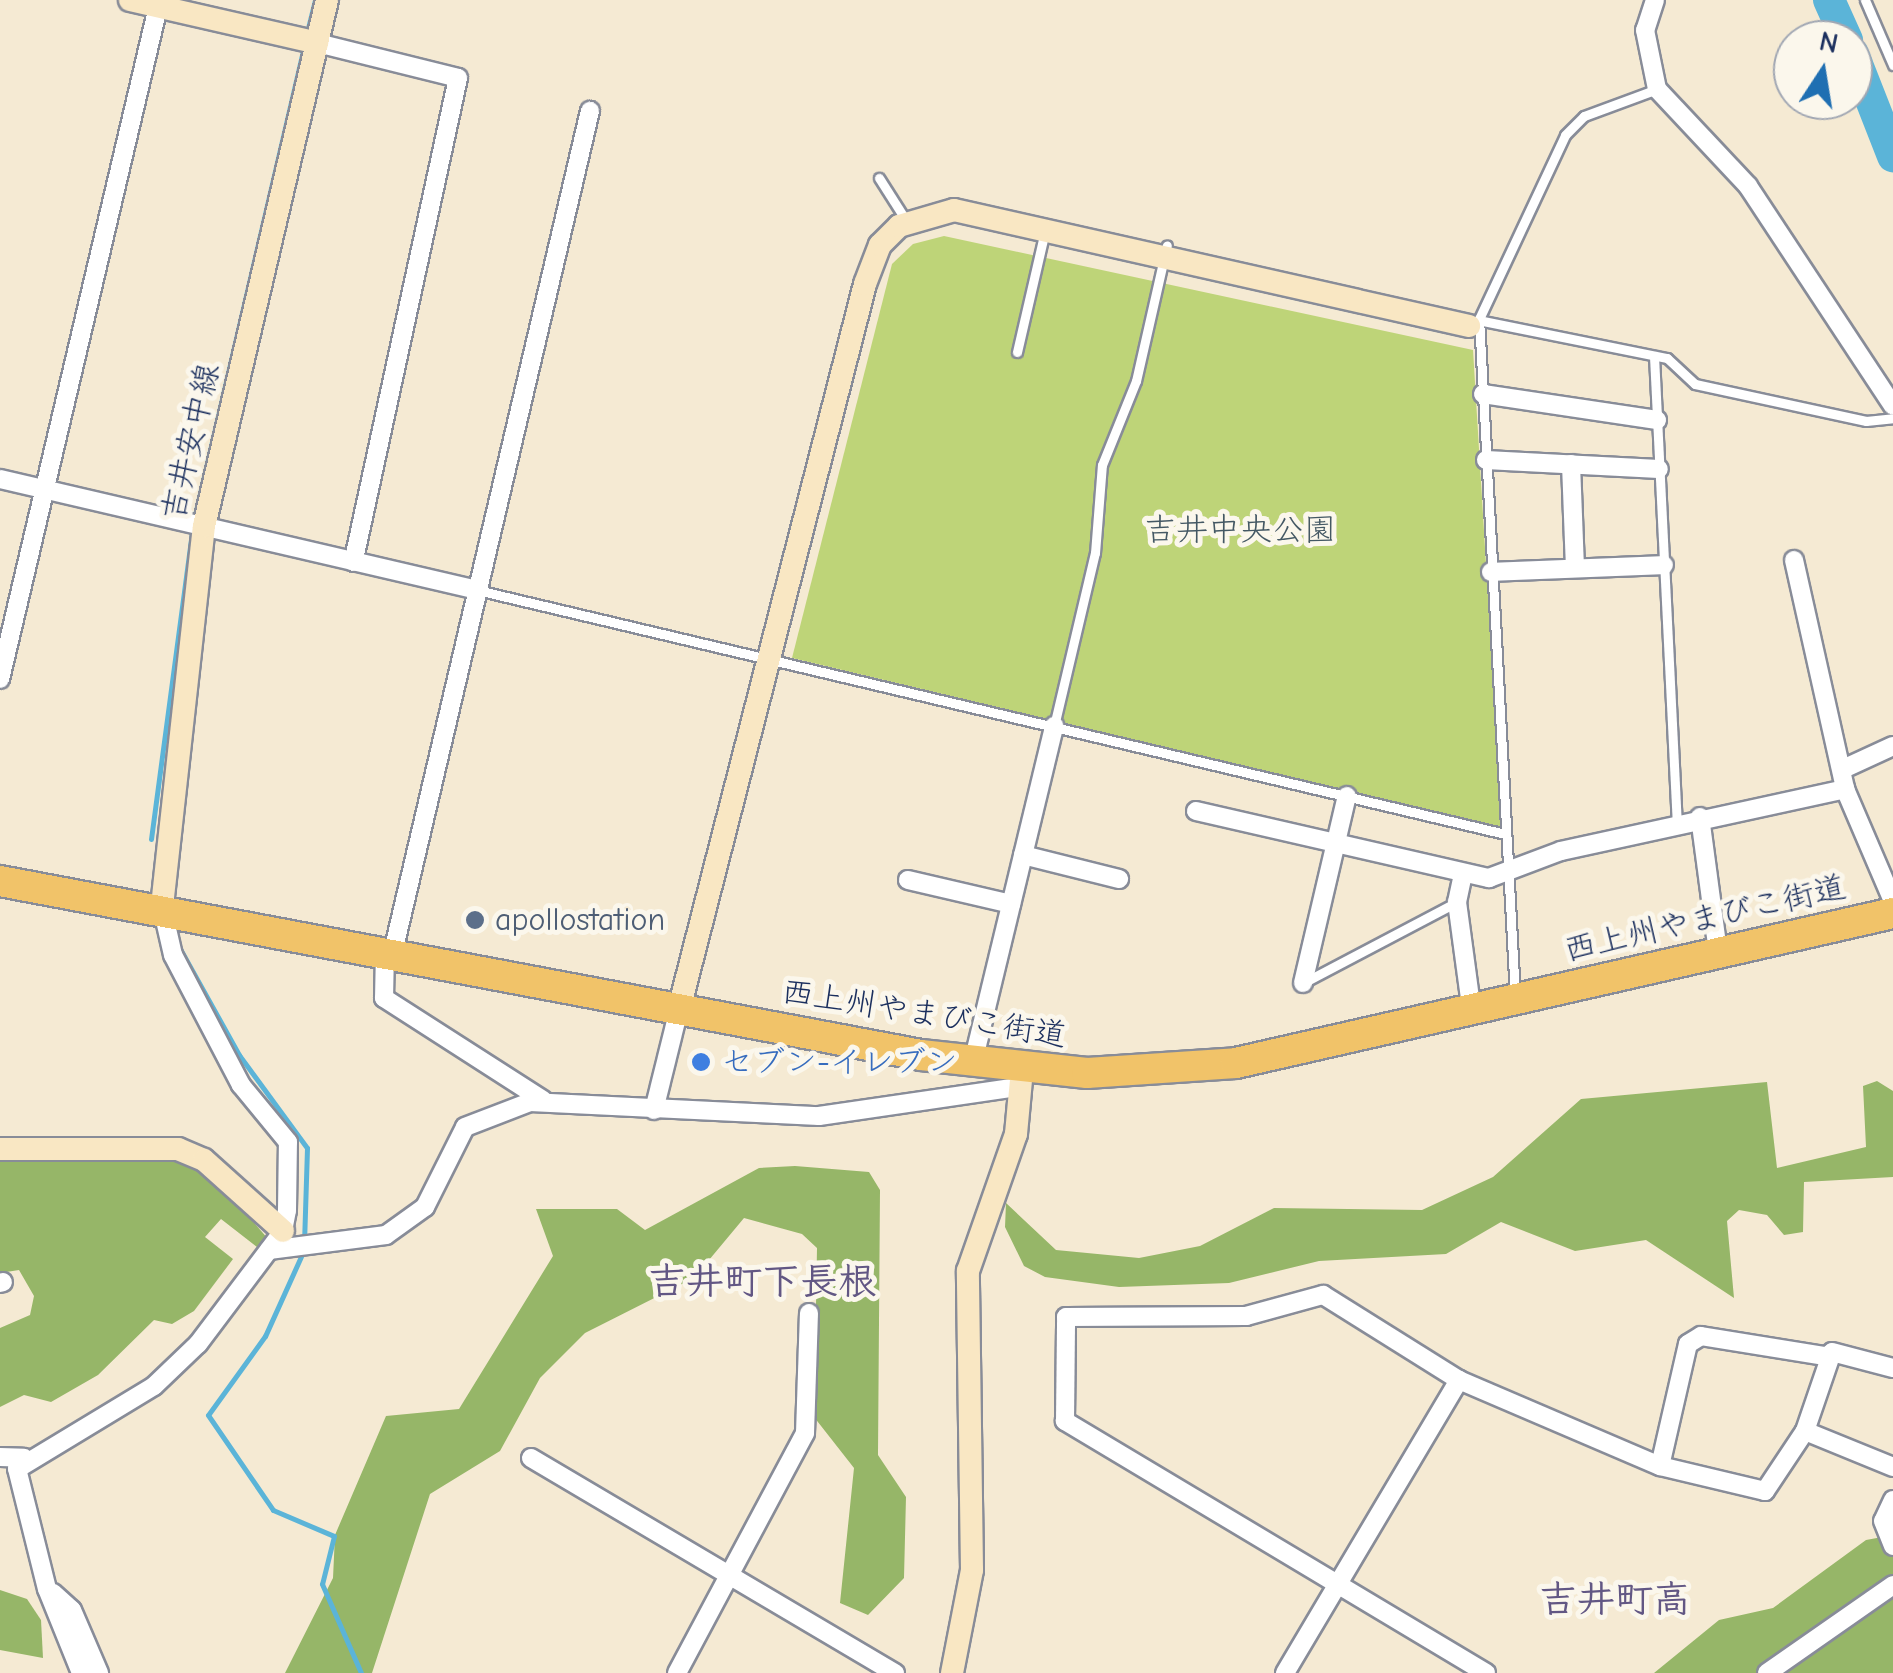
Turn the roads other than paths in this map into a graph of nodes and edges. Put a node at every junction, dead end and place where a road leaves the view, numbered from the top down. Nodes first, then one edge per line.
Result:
1 (130, 0) edge
2 (327, 0) edge
3 (1655, 0) edge
4 (1865, 0) edge
5 (158, 6) junction
6 (318, 43) junction
7 (1893, 66) edge
8 (1658, 89) junction
9 (590, 111) dead end
10 (878, 178) dead end
11 (907, 222) junction
12 (1046, 228) junction
13 (1166, 250) junction
14 (1474, 322) junction
15 (1016, 352) dead end
16 (1654, 356) junction
17 (1482, 394) junction
18 (1893, 406) edge
19 (1893, 418) edge
20 (1657, 420) junction
21 (1486, 460) junction
22 (1571, 464) junction
23 (1660, 468) junction
24 (0, 479) edge
25 (44, 490) junction
26 (204, 526) junction
27 (1794, 560) dead end
28 (353, 562) junction
29 (1664, 564) junction
30 (1575, 568) junction
31 (1491, 572) junction
32 (478, 590) junction
33 (6, 630) edge
34 (772, 660) junction
35 (0, 679) edge
36 (1054, 726) junction
37 (1893, 746) edge
38 (1843, 769) junction
39 (1845, 789) junction
40 (1347, 796) junction
41 (1196, 811) dead end
42 (1700, 817) junction
43 (1676, 822) junction
44 (1505, 834) junction
45 (1335, 844) junction
46 (1023, 855) junction
47 (1507, 872) junction
48 (1463, 874) junction
49 (0, 880) edge
50 (908, 880) dead end
51 (1119, 880) dead end
52 (1893, 900) edge
53 (1458, 902) junction
54 (1011, 904) junction
55 (162, 906) junction
56 (1893, 912) edge
57 (389, 951) junction
58 (1718, 952) junction
59 (1303, 983) joint
60 (1515, 999) junction
61 (1471, 1006) junction
62 (678, 1009) junction
63 (973, 1062) junction
64 (1016, 1079) junction
65 (544, 1100) junction
66 (654, 1110) junction
67 (0, 1148) edge
68 (283, 1231) junction
69 (268, 1250) junction
70 (810, 1313) dead end
71 (1830, 1358) junction
72 (1893, 1368) edge
73 (1459, 1380) junction
74 (1805, 1430) junction
75 (0, 1457) edge
76 (24, 1458) junction
77 (531, 1458) dead end
78 (1660, 1466) junction
79 (1893, 1467) edge
80 (1893, 1500) edge
81 (1893, 1546) edge
82 (730, 1574) junction
83 (1339, 1585) junction
84 (1893, 1585) edge
85 (47, 1590) junction
86 (81, 1673) edge
87 (99, 1673) edge
88 (677, 1673) edge
89 (895, 1673) edge
90 (952, 1673) edge
91 (1286, 1673) edge
92 (1486, 1673) edge
93 (1767, 1673) edge

1 - 5 street
2 - 6 street, 吉井安中線
3 - 8 street
4 - 7 lane
5 - 6 street
5 - 25 street
6 - 26 street, 吉井安中線
6 - 28 street
8 - 14 lane
8 - 18 street
9 - 32 street
10 - 11 lane
11 - 12 street
11 - 34 street
12 - 13 street
12 - 15 lane
13 - 14 street
13 - 36 lane
14 - 16 lane
14 - 17 lane
16 - 19 lane
16 - 20 lane
17 - 20 street
17 - 21 lane
20 - 23 lane
21 - 22 street
21 - 31 lane
22 - 23 street
22 - 30 street
23 - 29 lane
24 - 25 street
25 - 26 street
25 - 33 street
26 - 28 street
26 - 55 street, 吉井安中線
27 - 38 street
28 - 32 street
29 - 30 street
29 - 43 lane
30 - 31 street
31 - 44 lane
32 - 34 lane
32 - 57 street
33 - 35 street
34 - 36 lane
34 - 62 street
36 - 40 lane
36 - 46 street
37 - 38 street
38 - 39 street
39 - 42 street
39 - 52 street
40 - 44 lane
40 - 45 street
41 - 45 street
42 - 43 street
42 - 58 street
43 - 47 street
44 - 47 lane
45 - 48 street
45 - 59 street
46 - 51 street
46 - 54 street
47 - 48 street
47 - 60 lane
48 - 53 street
49 - 55 highway, 西上州やまびこ街道
50 - 54 street
53 - 59 lane
53 - 61 street
54 - 63 street
55 - 57 highway, 西上州やまびこ街道
55 - 68 street
56 - 58 highway, 西上州やまびこ街道
57 - 62 highway, 西上州やまびこ街道
57 - 65 street
58 - 60 highway, 西上州やまびこ街道
60 - 61 highway, 西上州やまびこ街道
61 - 64 highway, 西上州やまびこ街道
62 - 63 highway, 西上州やまびこ街道
62 - 66 street
63 - 64 highway, 西上州やまびこ街道
64 - 66 street
64 - 90 street
65 - 66 street
65 - 69 street
67 - 68 street
68 - 69 street
69 - 76 street
70 - 82 street
71 - 72 street
71 - 74 street
71 - 78 street
73 - 78 street
73 - 83 street
73 - 83 street
74 - 78 street
74 - 79 street
75 - 76 street
76 - 85 street
77 - 82 street
80 - 81 street
82 - 88 street
82 - 89 street
83 - 91 street
83 - 92 street
84 - 93 street
85 - 86 street
85 - 87 street

